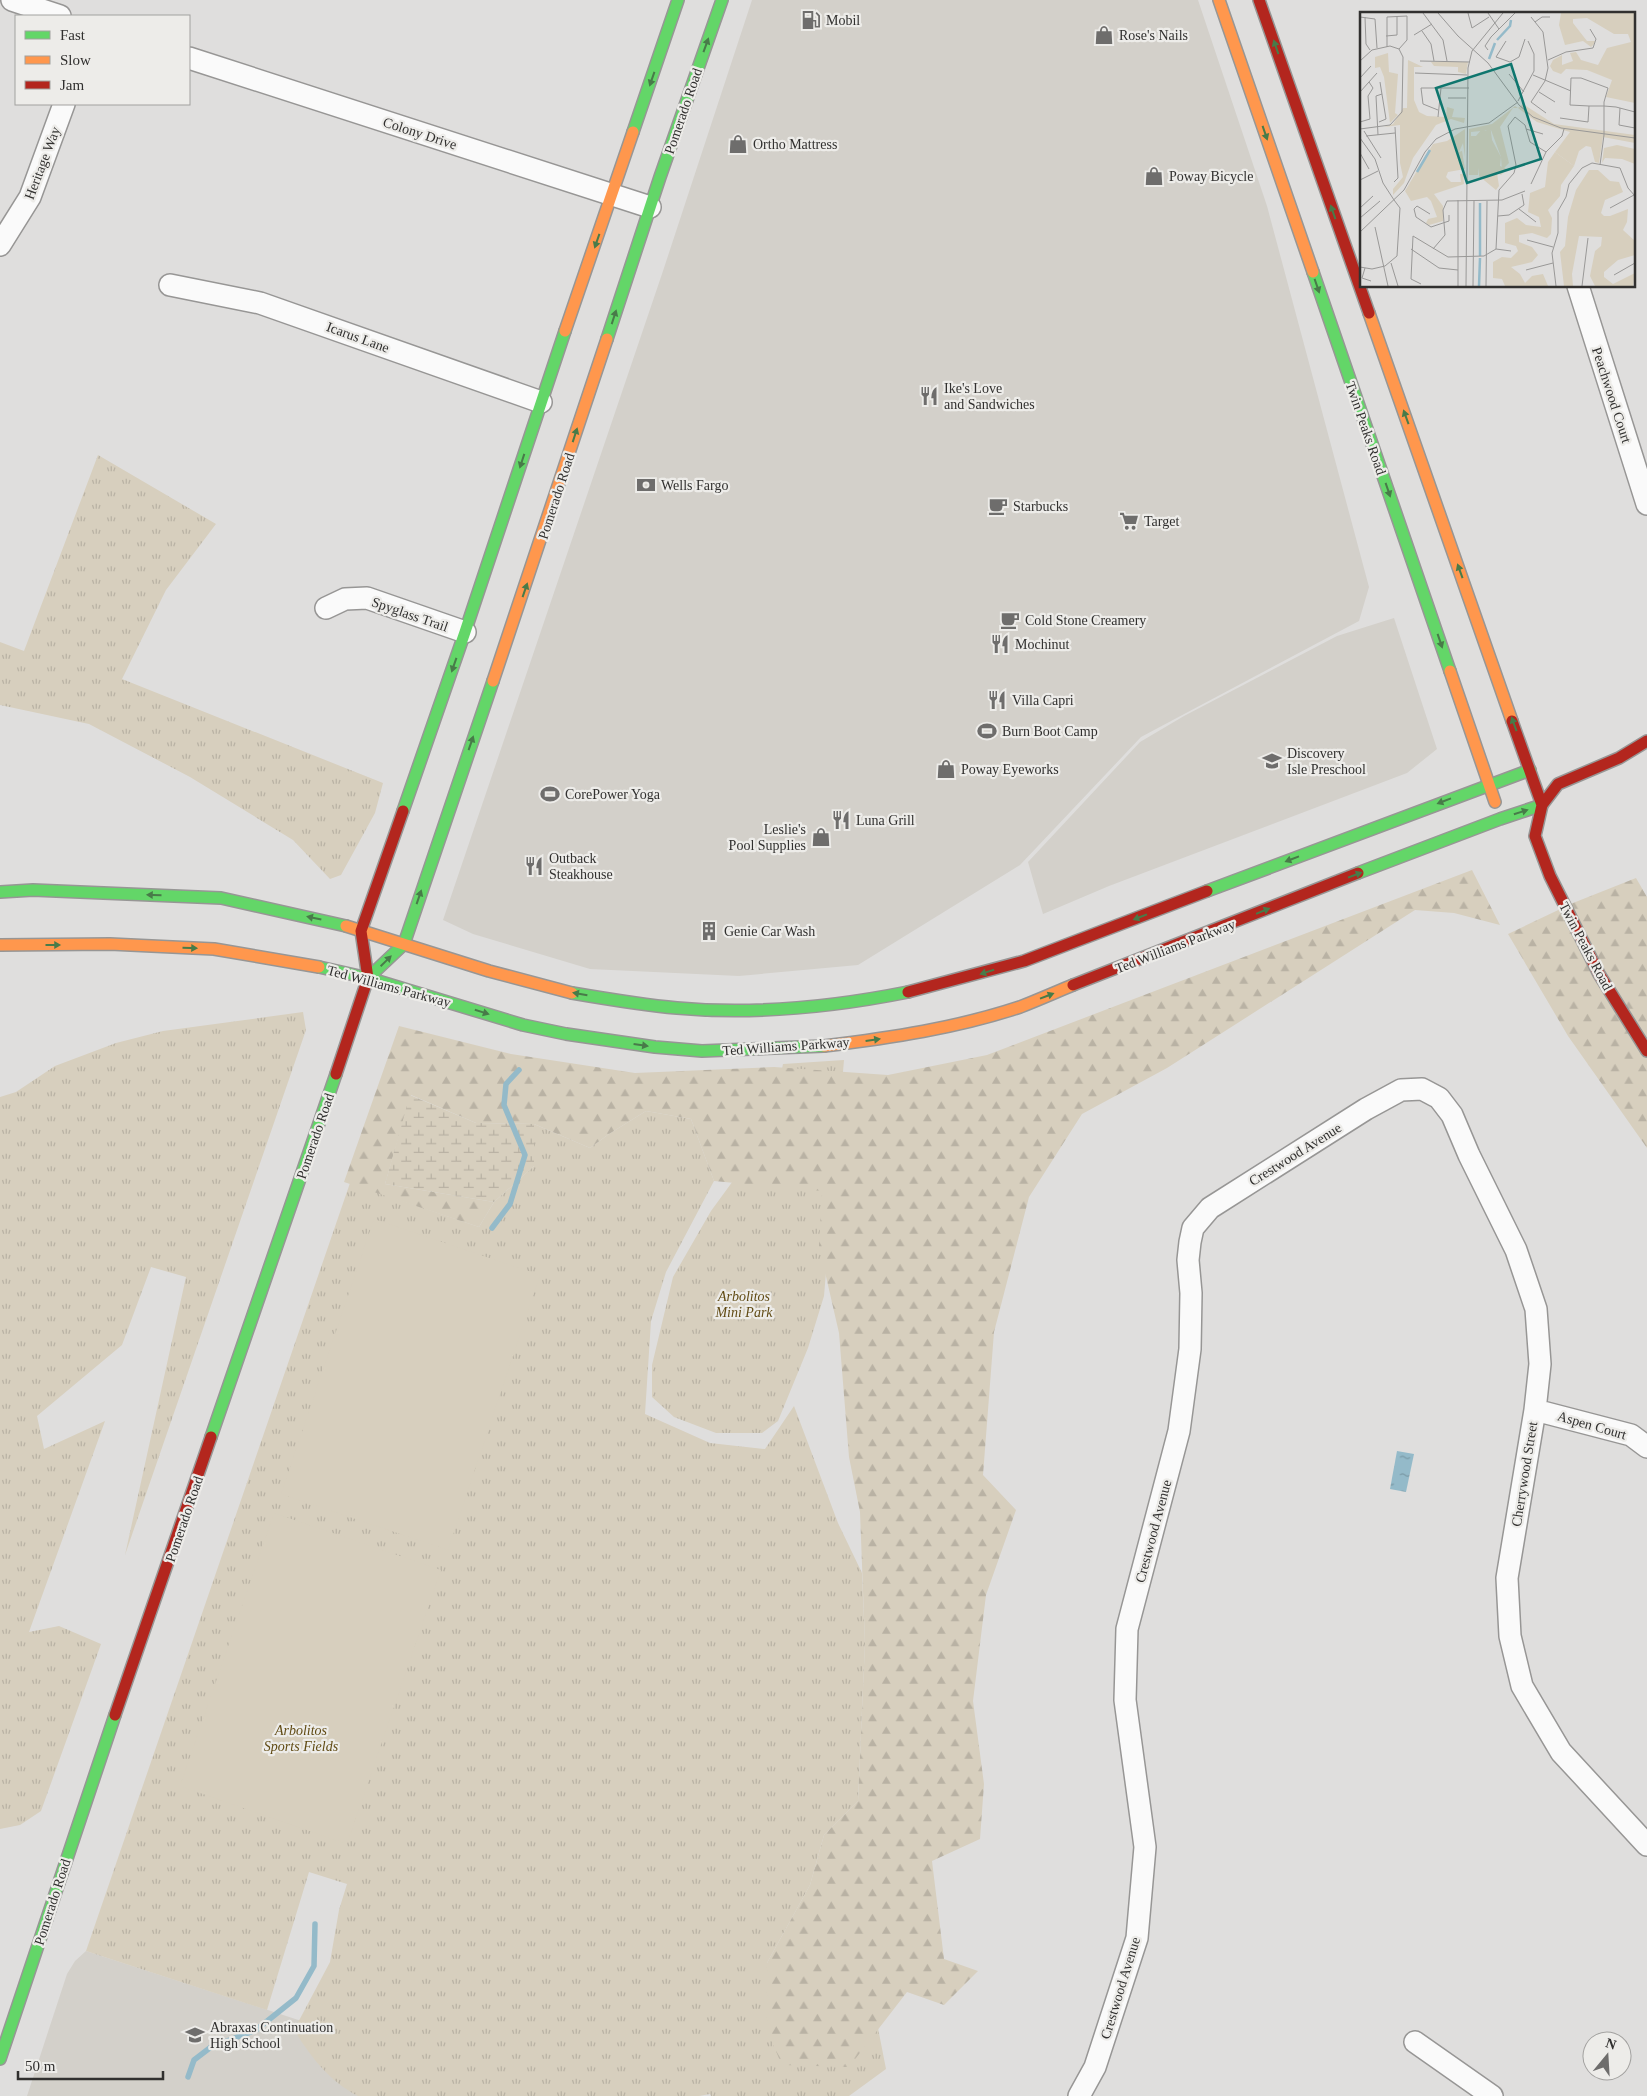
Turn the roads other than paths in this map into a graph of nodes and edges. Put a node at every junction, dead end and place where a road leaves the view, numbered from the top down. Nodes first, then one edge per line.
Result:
1 (12, 0) edge
2 (678, 0) edge
3 (722, 0) edge
4 (1219, 0) edge
5 (1260, 0) edge
6 (57, 15) edge
7 (190, 58) edge
8 (1260, 83) dead end
9 (1249, 86) junction
10 (64, 105) edge
11 (612, 195) junction
12 (650, 207) junction
13 (0, 245) edge
14 (170, 285) dead end
15 (1360, 287) edge
16 (1360, 288) edge
17 (1579, 288) edge
18 (1350, 295) dead end
19 (1376, 333) junction
20 (541, 402) junction
21 (1647, 504) edge
22 (326, 608) dead end
23 (466, 632) junction
24 (1647, 741) edge
25 (1530, 770) junction
26 (1489, 784) junction
27 (1558, 784) junction
28 (1542, 805) junction
29 (1500, 819) junction
30 (1527, 832) junction
31 (0, 892) edge
32 (361, 931) junction
33 (404, 944) junction
34 (0, 945) edge
35 (368, 978) junction
36 (1647, 1051) edge
37 (1422, 1089) joint
38 (1535, 1410) junction
39 (1647, 1447) edge
40 (1647, 1846) edge
41 (1415, 2042) dead end
42 (0, 2059) edge
43 (1079, 2096) edge
44 (1492, 2096) edge

1 - 6 street
2 -> 11 main road, Pomerado Road
12 -> 3 main road, Pomerado Road
4 - 9 main road, Twin Peaks Road
15 -> 5 main road
7 - 11 street, Colony Drive
8 - 9 main road
9 -> 26 main road, Twin Peaks Road
10 - 13 street, Heritage Way
11 - 12 street, Colony Drive
11 -> 20 main road, Pomerado Road
33 -> 12 main road, Pomerado Road
14 - 20 street, Icarus Lane
19 -> 16 main road
17 - 21 street, Peachwood Court
18 - 19 main road
25 -> 19 main road
20 -> 23 main road, Pomerado Road
22 - 23 street, Spyglass Trail
23 -> 32 main road, Pomerado Road
24 - 27 main road
25 - 26 main road
25 - 27 main road
25 - 28 main road
26 - 29 main road, Twin Peaks Road
26 -> 33 main road
27 - 28 main road
29 -> 28 main road, Ted Williams Parkway
28 - 30 main road
29 - 30 main road
35 -> 29 main road, Ted Williams Parkway
30 - 36 main road, Twin Peaks Road
32 -> 31 main road
32 - 33 main road
32 - 35 main road, Pomerado Road
35 -> 33 main road, Pomerado Road
34 -> 35 main road, Ted Williams Parkway
35 - 42 main road, Pomerado Road
37 - 38 street, Cherrywood Street
37 - 43 street, Crestwood Avenue
38 - 39 street, Aspen Court
38 - 40 street, Cherrywood Street
41 - 44 street

